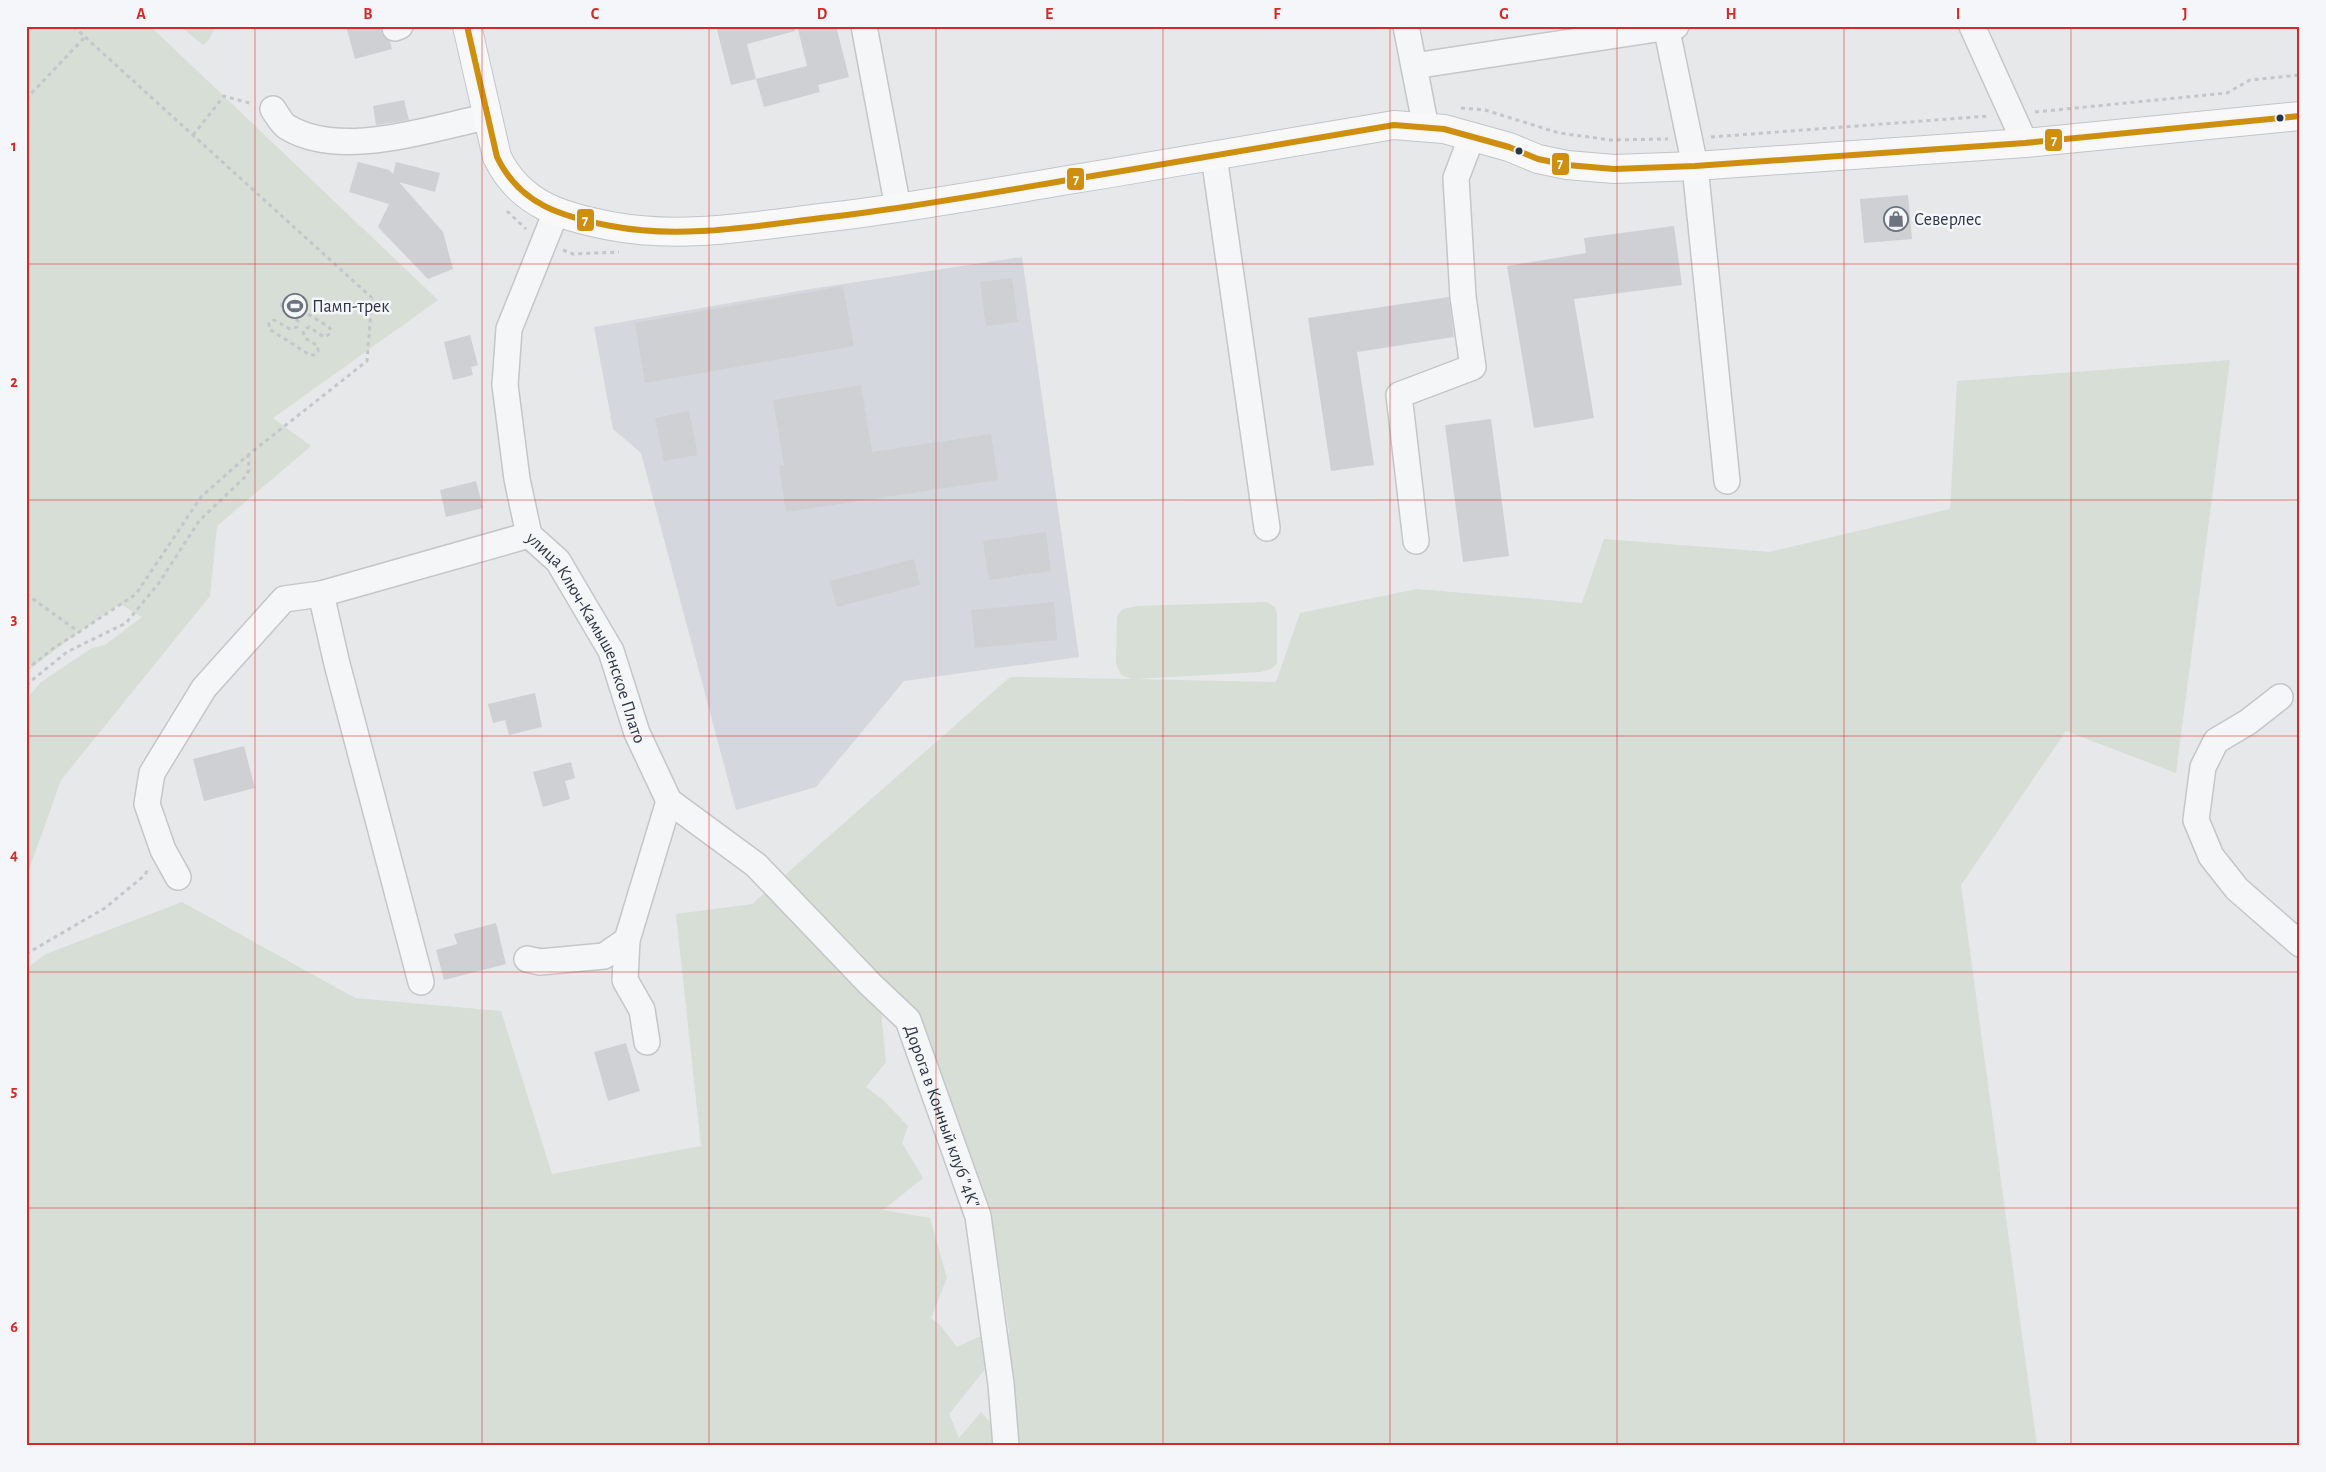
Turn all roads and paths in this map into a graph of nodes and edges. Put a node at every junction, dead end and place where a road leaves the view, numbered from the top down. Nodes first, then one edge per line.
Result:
1 (73, 26) edge
2 (467, 26) edge
3 (864, 26) edge
4 (1406, 26) edge
5 (1972, 26) edge
6 (1669, 27) edge
7 (85, 37) junction
8 (1414, 66) junction
9 (26, 99) edge
10 (273, 109) joint
11 (2300, 116) edge
12 (487, 117) junction
13 (1426, 128) junction
14 (193, 135) junction
15 (1472, 136) junction
16 (2025, 142) junction
17 (1214, 156) junction
18 (1695, 166) junction
19 (898, 208) junction
20 (556, 212) junction
21 (291, 303) joint
22 (248, 455) junction
23 (1727, 481) dead end
24 (1268, 528) dead end
25 (529, 535) junction
26 (1416, 542) dead end
27 (26, 594) edge
28 (321, 594) junction
29 (79, 632) junction
30 (26, 670) edge
31 (26, 686) edge
32 (2280, 697) dead end
33 (669, 801) junction
34 (161, 844) junction
35 (178, 877) dead end
36 (627, 940) junction
37 (2300, 944) edge
38 (26, 954) edge
39 (527, 959) dead end
40 (421, 982) dead end
41 (647, 1042) dead end
42 (1006, 1446) edge

1 - 7 path
2 - 12 main road
3 - 19 street
4 - 8 street
5 - 16 street
6 - 8 street
6 - 18 street
7 - 9 path
7 - 14 path
8 - 13 street
10 - 12 street
10 - 14 path
11 - 16 main road
12 - 20 main road
13 - 15 main road
13 - 17 main road
14 - 22 path
15 - 18 main road
15 - 26 street
16 - 18 main road
17 - 19 main road
17 - 24 street
18 - 23 street
19 - 20 main road
20 - 25 street, улица Ключ-Камышенское Плато
21 - 21 path
22 - 29 path
22 - 31 path
25 - 28 street
25 - 33 street, улица Ключ-Камышенское Плато
27 - 29 path
28 - 34 street
28 - 40 street
29 - 30 path
32 - 37 street
33 - 36 street
33 - 42 street, Дорога в Конный клуб "4К"
34 - 35 street
34 - 38 path
36 - 39 street
36 - 41 street

